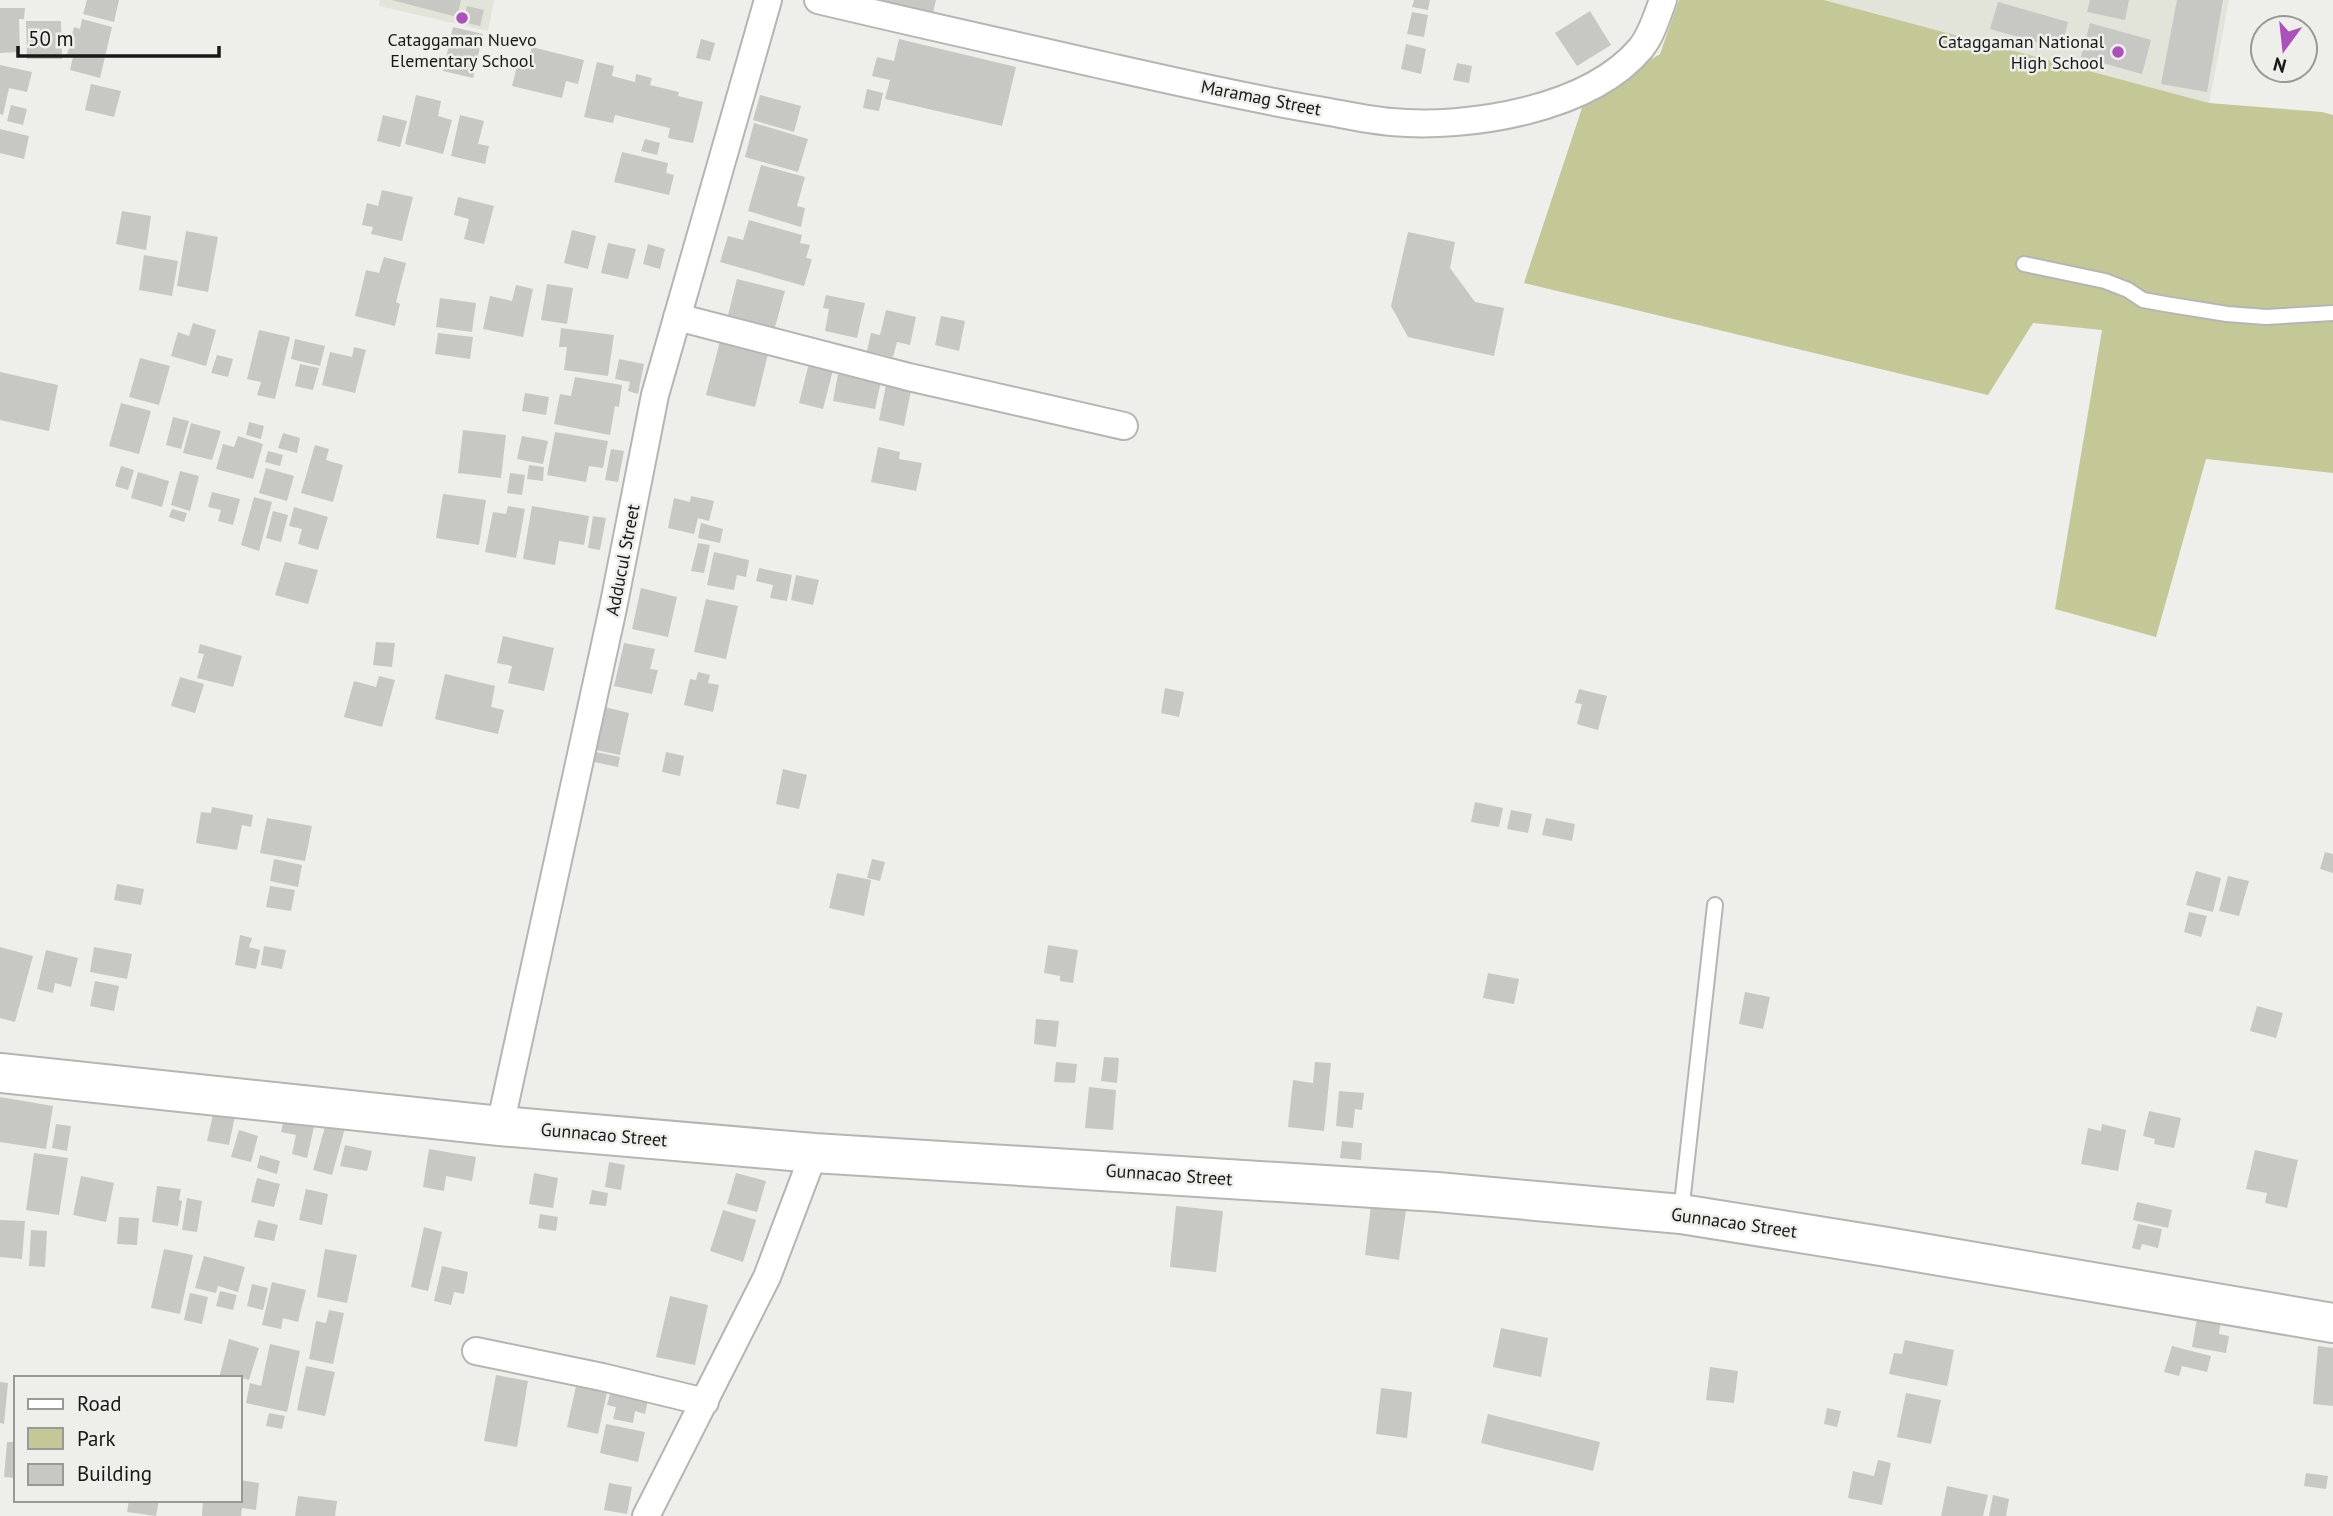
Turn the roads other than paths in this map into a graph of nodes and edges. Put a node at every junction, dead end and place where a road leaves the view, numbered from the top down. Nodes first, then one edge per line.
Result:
1 (768, 0) edge
2 (818, 0) edge
3 (1663, 0) edge
4 (2024, 264) dead end
5 (2333, 313) edge
6 (677, 317) junction
7 (1124, 426) dead end
8 (1715, 905) dead end
9 (0, 1073) edge
10 (500, 1126) junction
11 (814, 1153) junction
12 (1681, 1214) junction
13 (2333, 1323) edge
14 (476, 1351) dead end
15 (705, 1402) junction
16 (646, 1516) edge

1 - 6 street, Adducul Street
2 - 3 street, Maramag Street
4 - 5 lane
6 - 7 street
6 - 10 street, Adducul Street
8 - 12 lane
9 - 10 street, Gunnacao Street
10 - 11 street, Gunnacao Street
11 - 12 street, Gunnacao Street
11 - 15 street
12 - 13 street, Gunnacao Street
14 - 15 street
15 - 16 street

